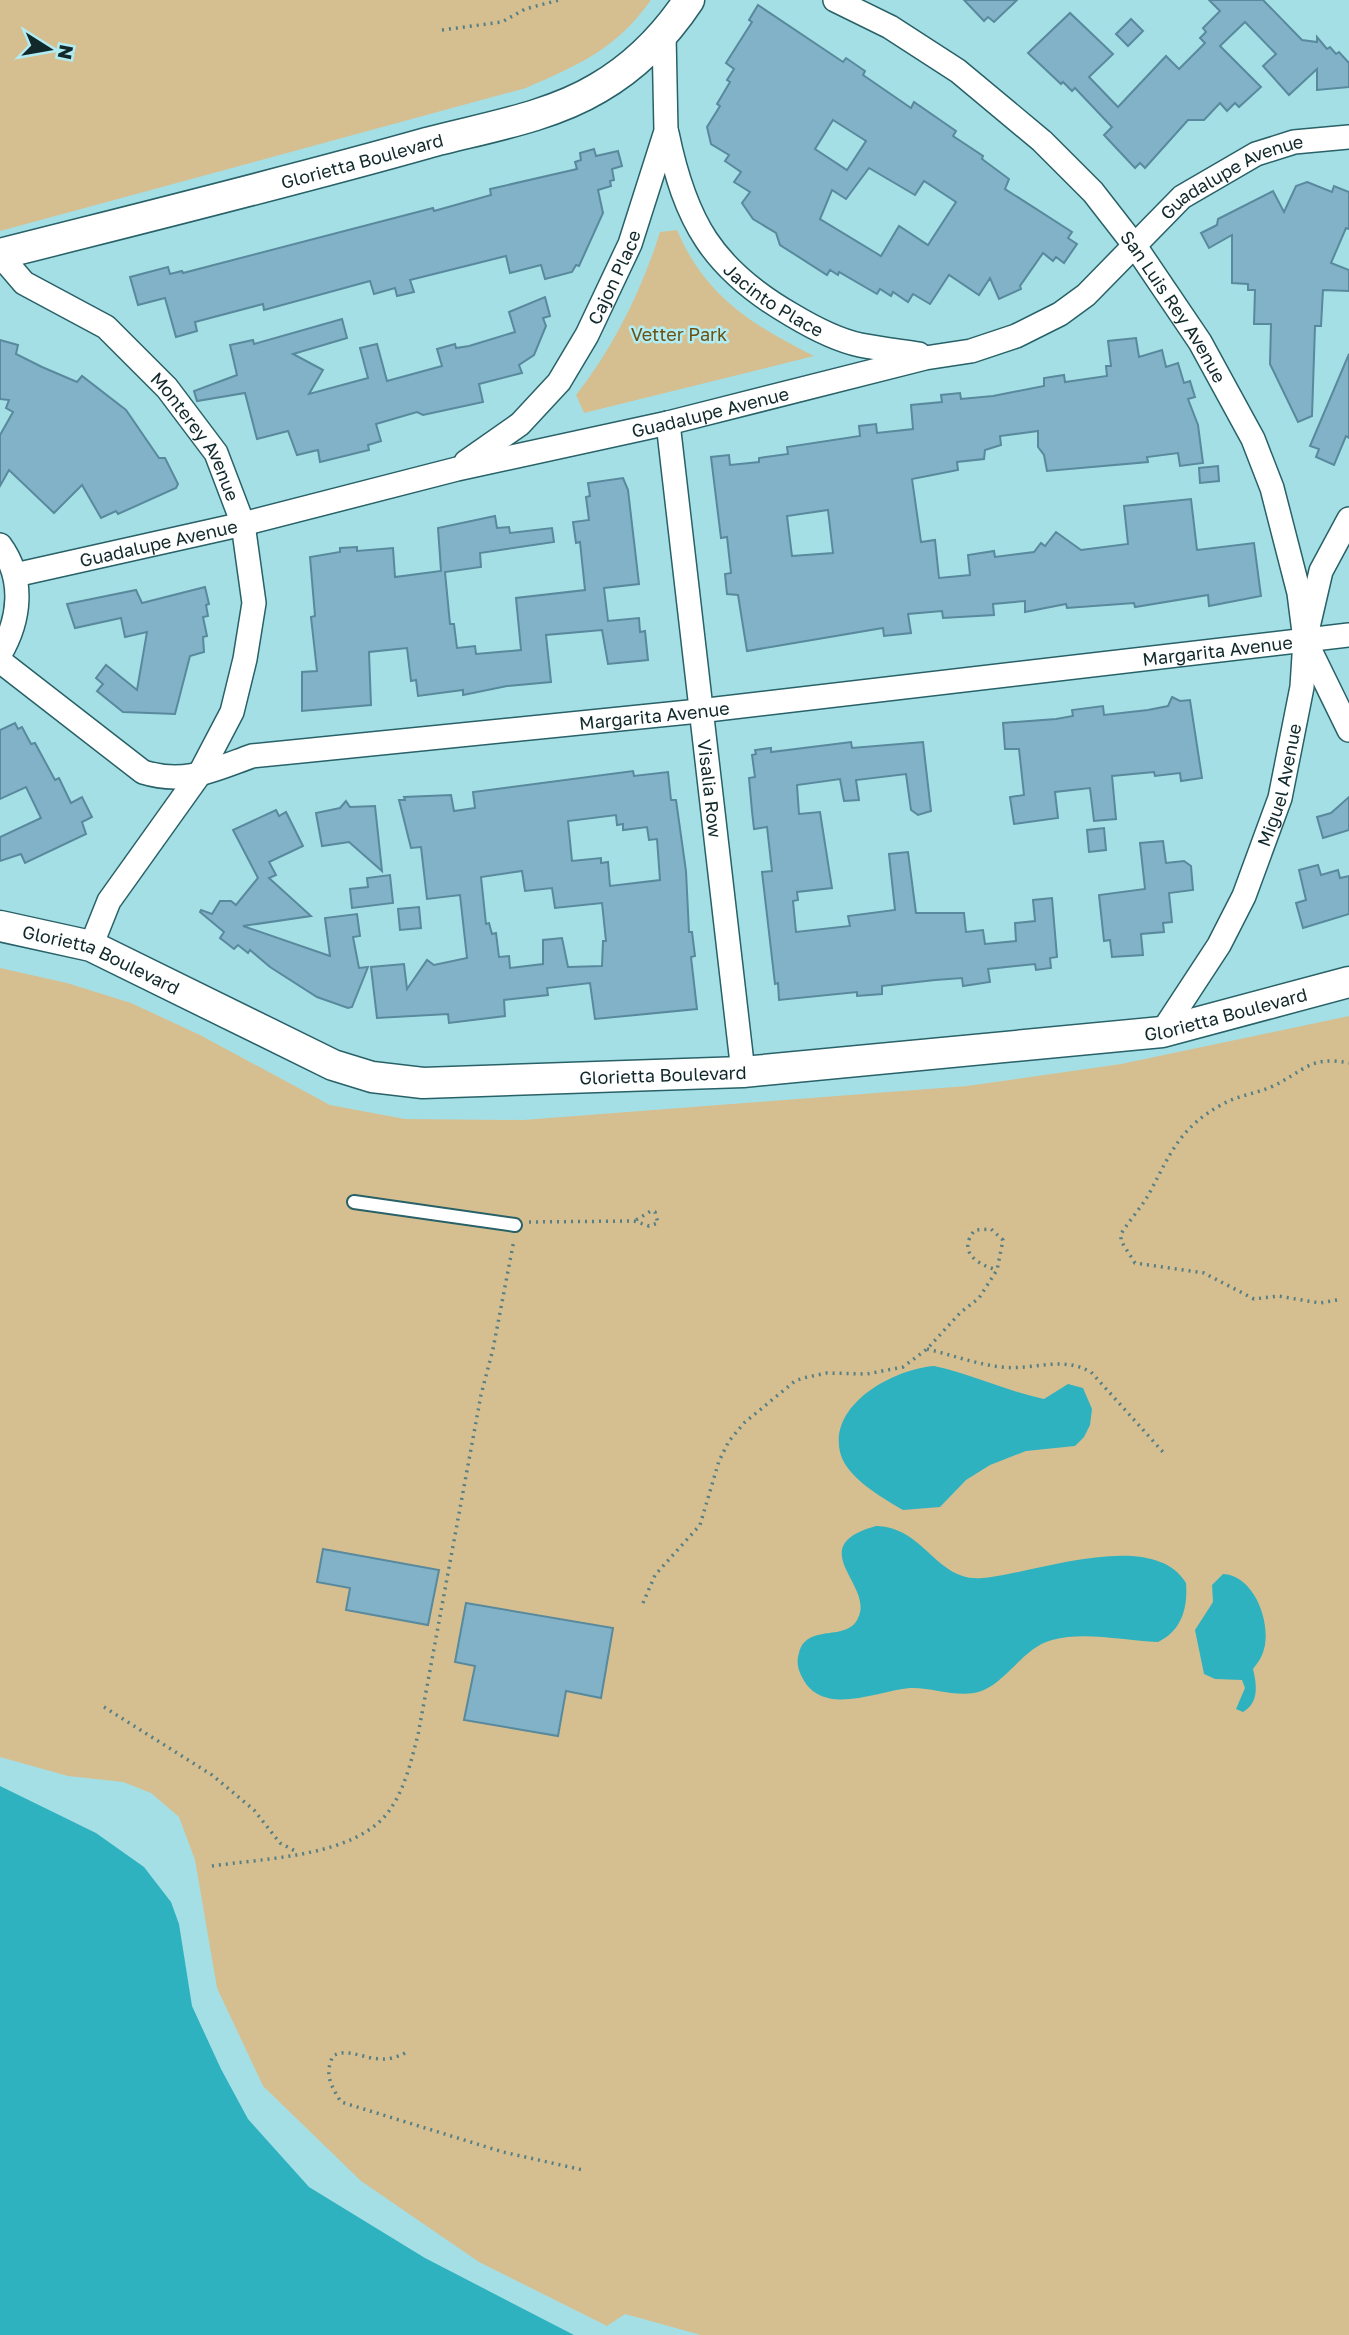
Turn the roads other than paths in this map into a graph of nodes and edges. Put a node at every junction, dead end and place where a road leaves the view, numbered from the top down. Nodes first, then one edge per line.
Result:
1 (689, 0) edge
2 (835, 0) edge
3 (664, 35) junction
4 (666, 131) junction
5 (1349, 137) edge
6 (1135, 246) junction
7 (0, 255) edge
8 (971, 351) junction
9 (668, 423) junction
10 (457, 469) junction
11 (1349, 519) edge
12 (243, 524) junction
13 (0, 545) edge
14 (15, 575) junction
15 (1349, 635) edge
16 (1305, 640) junction
17 (0, 654) edge
18 (0, 661) edge
19 (699, 711) junction
20 (1349, 730) edge
21 (199, 775) junction
22 (0, 926) edge
23 (91, 946) junction
24 (1349, 982) edge
25 (1162, 1032) junction
26 (743, 1072) junction
27 (354, 1202) dead end
28 (515, 1225) road end

1 - 3 street, Glorietta Boulevard
2 - 6 street, San Luis Rey Avenue
3 - 4 street, Cajon Place
3 - 7 street, Glorietta Boulevard
4 - 8 street, Jacinto Place
4 - 10 street, Cajon Place
5 - 6 street, Guadalupe Avenue
6 - 8 street, Guadalupe Avenue
6 - 16 street, San Luis Rey Avenue
7 - 12 street, Monterey Avenue
8 - 9 street, Guadalupe Avenue
9 - 10 street, Guadalupe Avenue
9 - 19 street, Visalia Row
10 - 12 street, Guadalupe Avenue
11 - 16 street, Miguel Avenue
12 - 14 street, Guadalupe Avenue
12 - 21 street, Monterey Avenue
13 - 14 street
14 - 17 street
15 - 16 street, Margarita Avenue
16 - 19 street, Margarita Avenue
16 - 20 street, San Luis Rey Avenue
16 - 25 street, Miguel Avenue
18 - 21 street, Margarita Avenue
19 - 21 street, Margarita Avenue
19 - 26 street, Visalia Row
21 - 23 street, Monterey Avenue
22 - 23 street, Glorietta Boulevard
23 - 26 street, Glorietta Boulevard
24 - 25 street, Glorietta Boulevard
25 - 26 street, Glorietta Boulevard
27 - 28 lane

